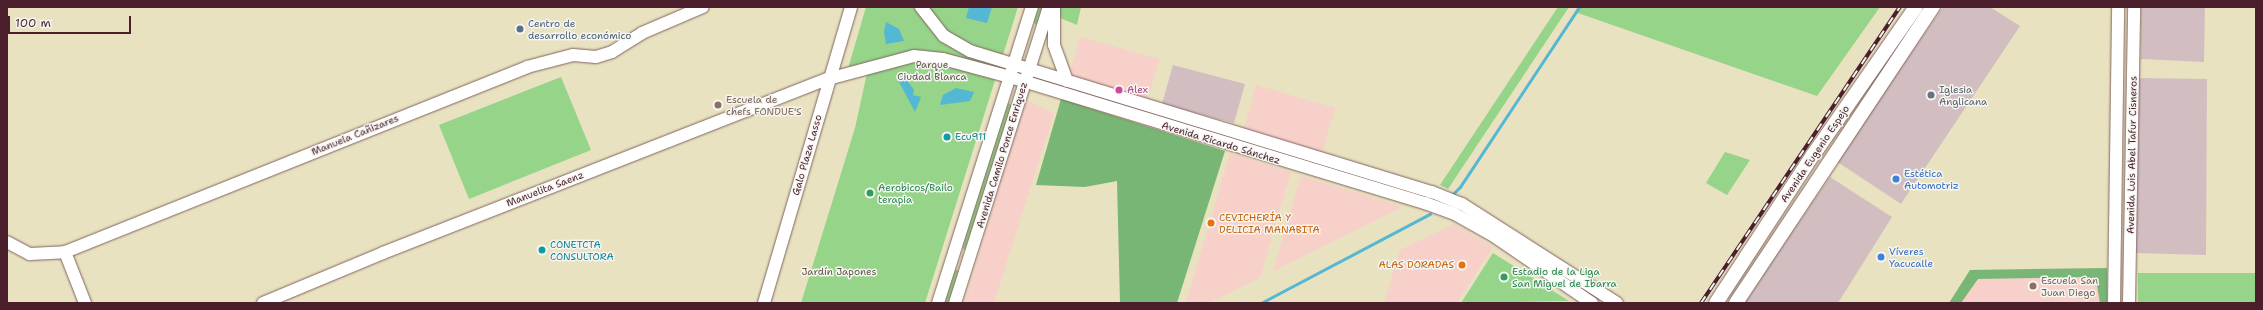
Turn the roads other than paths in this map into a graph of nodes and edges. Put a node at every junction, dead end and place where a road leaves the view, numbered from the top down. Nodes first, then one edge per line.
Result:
1 (703, 7) edge
2 (851, 7) edge
3 (921, 7) edge
4 (1032, 7) edge
5 (1049, 7) edge
6 (1054, 7) edge
7 (1916, 7) edge
8 (1933, 7) edge
9 (2118, 7) edge
10 (2134, 7) edge
11 (1014, 65) junction
12 (1029, 70) junction
13 (1010, 77) junction
14 (828, 79) junction
15 (1067, 81) junction
16 (1025, 82) junction
17 (7, 242) edge
18 (65, 252) junction
19 (953, 256) junction
20 (969, 261) junction
21 (85, 303) edge
22 (263, 303) edge
23 (764, 303) edge
24 (938, 303) edge
25 (955, 303) edge
26 (1592, 303) edge
27 (1617, 303) edge
28 (1716, 303) edge
29 (1736, 303) edge
30 (2114, 303) edge
31 (2129, 303) edge

1 - 18 street, Manuela Cañizares
2 - 14 street, Galo Plaza Lasso
3 - 11 street, Avenida Ricardo Sánchez
4 - 11 street, Avenida Camilo Ponce Enriquez
5 - 12 street, Avenida Camilo Ponce Enriquez
6 - 15 street
7 - 28 main road, Avenida Eugenio Espejo
8 - 29 main road, Avenida Eugenio Espejo
9 - 30 street, Avenida Luis Abel Tafur Cisneros
10 - 31 street, Avenida Luis Abel Tafur Cisneros
11 - 12 street, Avenida Ricardo Sánchez
11 - 13 street, Avenida Camilo Ponce Enriquez
12 - 15 street, Avenida Ricardo Sánchez
12 - 16 street, Avenida Camilo Ponce Enriquez
13 - 14 street, Avenida Ricardo Sánchez
13 - 16 street, Avenida Ricardo Sánchez
13 - 19 street, Avenida Camilo Ponce Enriquez
14 - 22 street, Manuelita Saenz
14 - 23 street, Galo Plaza Lasso
15 - 27 street, Avenida Ricardo Sánchez
16 - 20 street, Avenida Camilo Ponce Enriquez
16 - 26 street, Avenida Ricardo Sánchez
17 - 18 street, Manuela Cañizares
18 - 21 street
19 - 20 street
19 - 24 street, Avenida Camilo Ponce Enriquez
20 - 25 street, Avenida Camilo Ponce Enriquez

